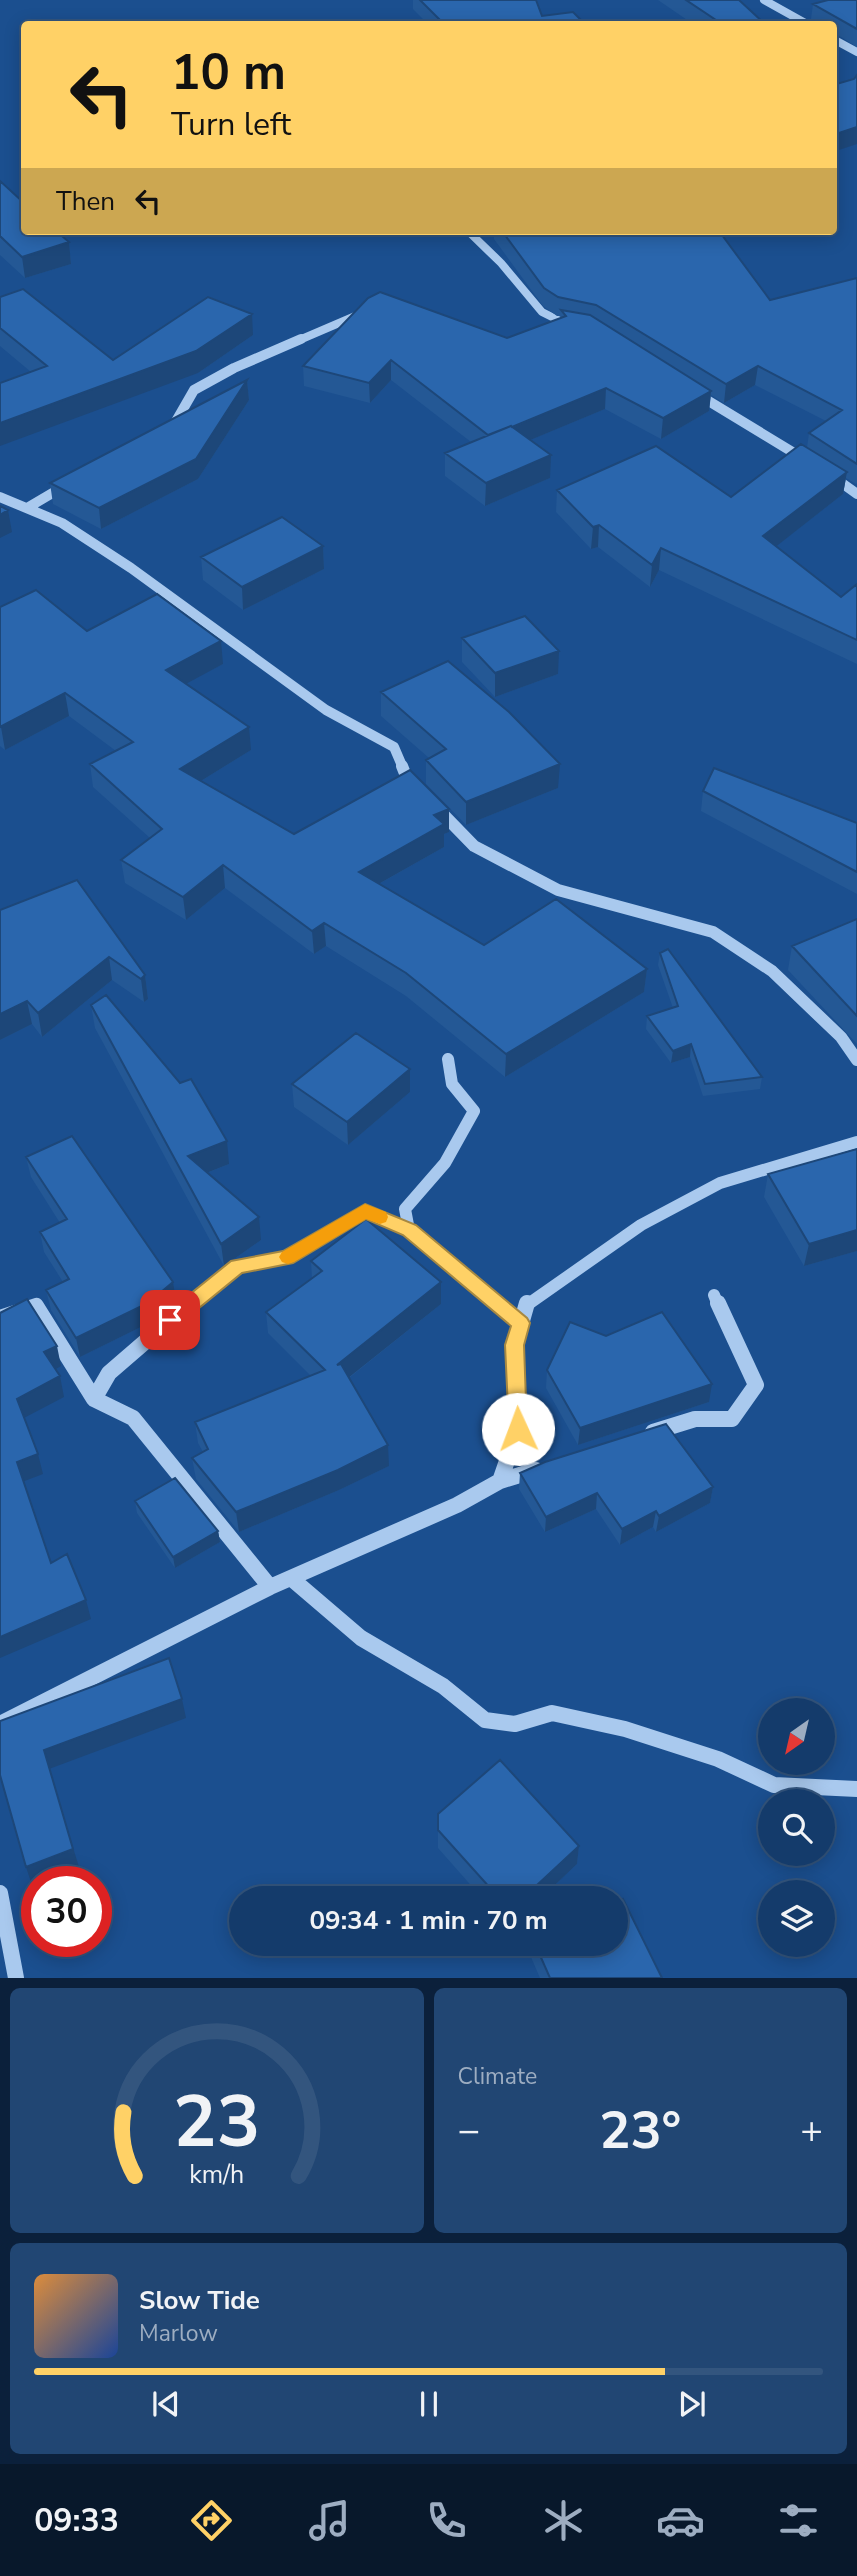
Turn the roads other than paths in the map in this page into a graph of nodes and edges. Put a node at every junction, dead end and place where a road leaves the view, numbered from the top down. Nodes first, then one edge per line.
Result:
1 (764, 0) edge
2 (802, 21) edge
3 (837, 41) edge
4 (857, 52) edge
5 (472, 235) edge
6 (375, 308) edge
7 (579, 327) edge
8 (687, 387) edge
9 (165, 429) edge
10 (814, 465) edge
11 (826, 473) edge
12 (75, 480) edge
13 (857, 494) edge
14 (0, 497) edge
15 (27, 508) junction
16 (448, 1059) dead end
17 (857, 1060) edge
18 (857, 1142) edge
19 (409, 1230) junction
20 (714, 1295) dead end
21 (0, 1318) edge
22 (521, 1323) junction
23 (94, 1399) junction
24 (643, 1435) edge
25 (552, 1465) edge
26 (500, 1481) junction
27 (292, 1579) junction
28 (270, 1587) junction
29 (0, 1724) edge
30 (857, 1789) edge
31 (0, 1893) edge
32 (16, 1978) edge

1 - 2 street
3 - 4 street
5 - 7 street
6 - 9 street
8 - 10 street
11 - 13 street
12 - 15 street
14 - 15 street
15 - 17 street
16 - 19 street
18 - 22 street
19 - 22 street
19 - 23 street
20 - 24 street
21 - 23 street
22 - 26 street
23 - 28 street
25 - 26 street
26 - 27 street
27 - 28 street
27 - 30 street
28 - 29 street
31 - 32 street

